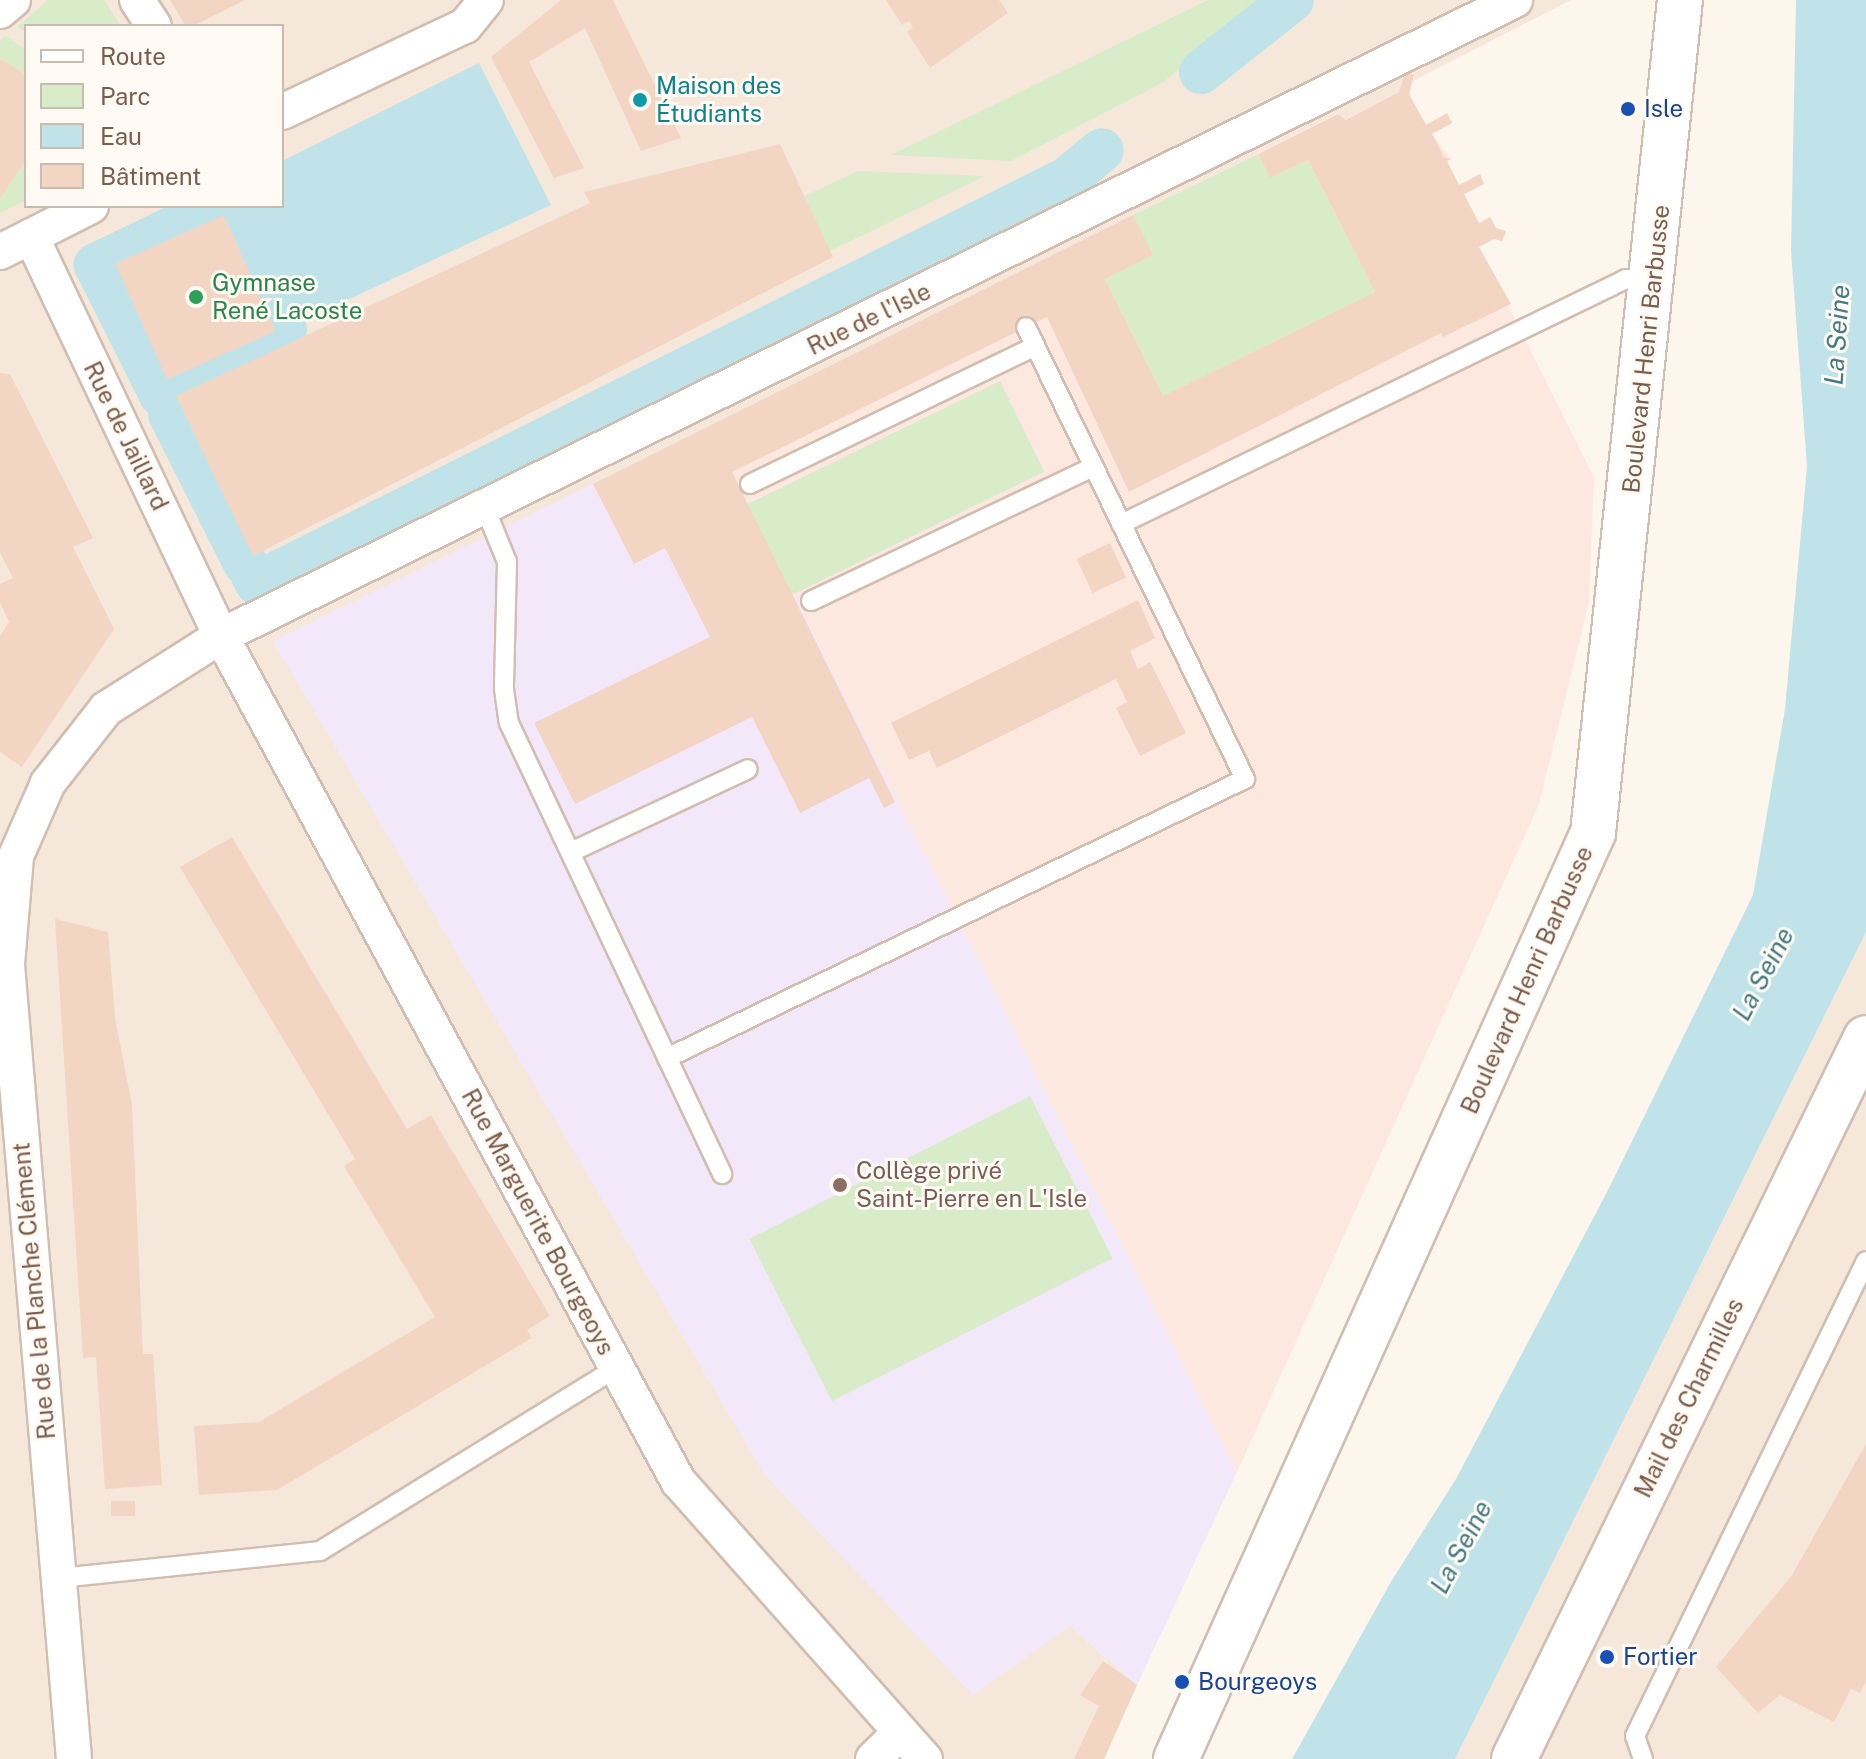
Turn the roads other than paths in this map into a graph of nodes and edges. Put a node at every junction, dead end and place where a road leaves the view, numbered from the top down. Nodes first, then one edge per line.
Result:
1 (13, 0) edge
2 (137, 0) edge
3 (486, 0) edge
4 (1515, 0) edge
5 (1680, 0) edge
6 (0, 11) edge
7 (153, 24) edge
8 (284, 111) edge
9 (87, 208) edge
10 (31, 236) junction
11 (0, 252) edge
12 (1655, 281) junction
13 (1026, 327) dead end
14 (1035, 346) junction
15 (1093, 467) junction
16 (750, 484) dead end
17 (485, 508) junction
18 (1121, 524) junction
19 (811, 601) dead end
20 (221, 636) junction
21 (748, 769) dead end
22 (48, 783) joint
23 (8, 850) edge
24 (571, 852) junction
25 (1866, 1038) edge
26 (667, 1058) junction
27 (722, 1174) dead end
28 (1866, 1261) edge
29 (616, 1368) junction
30 (59, 1578) junction
31 (900, 1733) junction
32 (74, 1759) edge
33 (873, 1759) edge
34 (925, 1759) edge
35 (1176, 1759) edge
36 (1514, 1759) edge
37 (1643, 1759) edge

1 - 6 street
2 - 7 street
3 - 8 street
4 - 17 street, Rue de l'Isle
5 - 12 main road, Boulevard Henri Barbusse
9 - 10 street
10 - 11 street
10 - 20 street, Rue de Jaillard
12 - 18 lane
12 - 35 main road, Boulevard Henri Barbusse
13 - 14 lane
14 - 15 lane
14 - 16 lane
15 - 18 lane
15 - 19 lane
17 - 20 street, Rue de l'Isle
17 - 24 lane
18 - 26 lane
20 - 22 street, Rue de l'Isle
20 - 29 street, Rue Marguerite Bourgeoys
21 - 24 lane
22 - 23 street, Rue de la Planche Clément
23 - 30 street, Rue de la Planche Clément
24 - 26 lane
25 - 36 main road, Mail des Charmilles
26 - 27 lane
28 - 37 lane
29 - 30 lane
29 - 31 street, Rue Marguerite Bourgeoys
30 - 32 street, Rue de la Planche Clément
31 - 33 street
31 - 34 street, Rue Marguerite Bourgeoys

